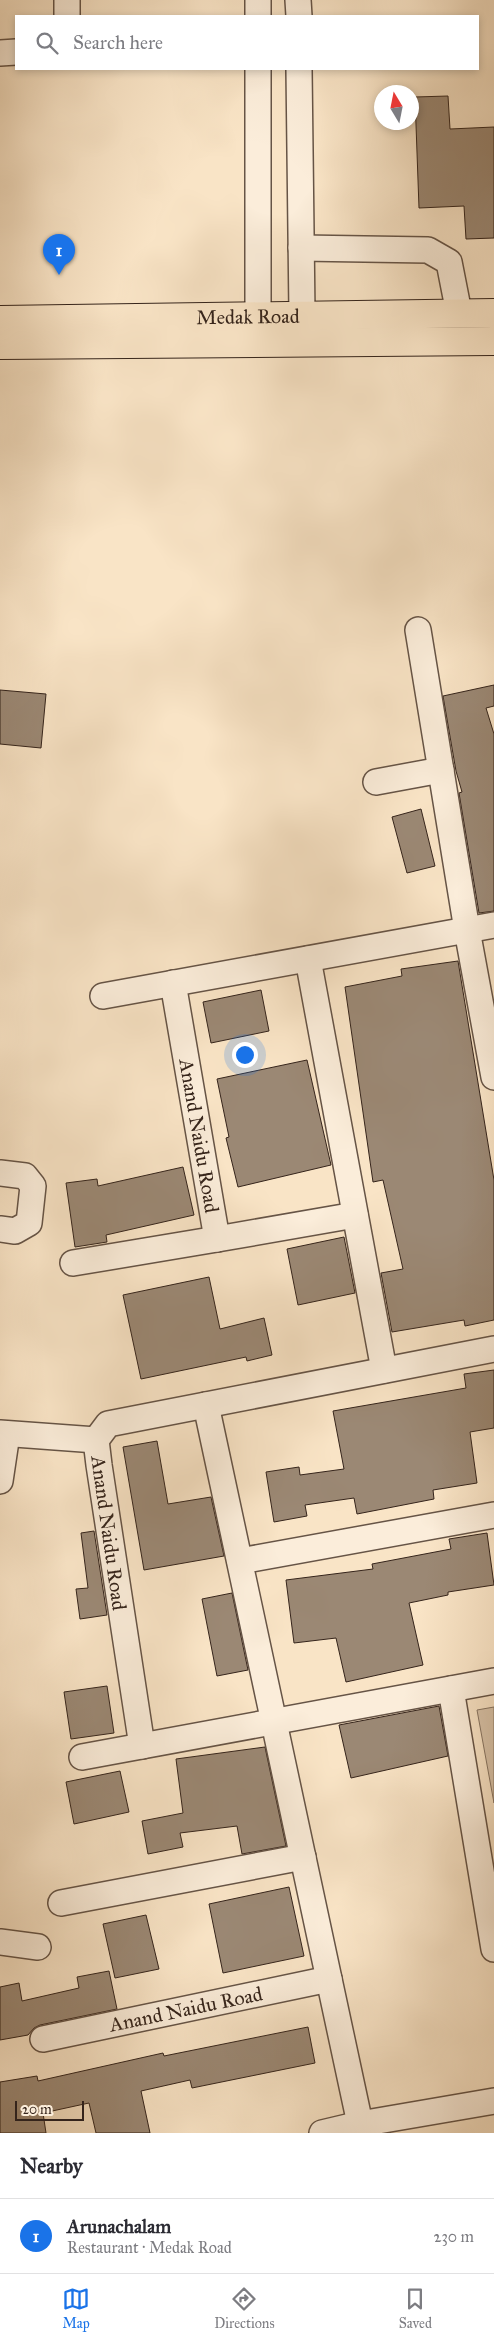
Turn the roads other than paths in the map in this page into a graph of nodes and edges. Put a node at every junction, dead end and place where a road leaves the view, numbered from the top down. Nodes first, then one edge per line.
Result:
1 (67, 0) edge
2 (258, 0) edge
3 (298, 0) edge
4 (67, 15) edge
5 (258, 15) edge
6 (299, 15) edge
7 (15, 52) edge
8 (0, 53) edge
9 (258, 70) edge
10 (299, 70) edge
11 (300, 176) junction
12 (259, 177) junction
13 (301, 248) junction
14 (458, 313) junction
15 (494, 313) edge
16 (302, 314) junction
17 (258, 316) junction
18 (0, 320) edge
19 (494, 341) edge
20 (0, 345) edge
21 (418, 630) dead end
22 (441, 770) junction
23 (376, 782) dead end
24 (494, 924) edge
25 (467, 930) junction
26 (308, 959) junction
27 (173, 983) junction
28 (103, 996) dead end
29 (494, 1077) edge
30 (0, 1174) edge
31 (355, 1215) junction
32 (0, 1229) edge
33 (217, 1239) junction
34 (73, 1263) dead end
35 (494, 1349) edge
36 (384, 1370) junction
37 (206, 1405) junction
38 (4, 1433) edge
39 (96, 1440) junction
40 (0, 1481) edge
41 (494, 1515) edge
42 (240, 1561) junction
43 (494, 1681) edge
44 (451, 1689) junction
45 (274, 1722) junction
46 (142, 1746) junction
47 (82, 1757) dead end
48 (303, 1857) junction
49 (61, 1903) dead end
50 (0, 1942) edge
51 (493, 1942) edge
52 (38, 1947) dead end
53 (329, 1979) junction
54 (44, 2039) dead end
55 (494, 2101) edge
56 (361, 2129) edge
57 (322, 2133) edge

1 - 4 street
2 - 5 street
3 - 6 street
7 - 8 street
9 - 12 street
10 - 11 street
11 - 12 street
11 - 13 street
12 - 17 street
13 - 14 street
13 - 16 street
14 - 15 main road, Medak Road
14 - 16 main road, Medak Road
16 - 17 main road, Medak Road
17 - 18 main road, Medak Road
19 - 20 main road, Medak Road
21 - 22 street
22 - 23 street
22 - 25 street
24 - 25 street
25 - 26 street
25 - 29 street
26 - 27 street
26 - 31 street
27 - 28 street
27 - 33 street, Anand Naidu Road
30 - 32 street
31 - 33 street, Anand Naidu Road
31 - 36 street
33 - 34 street
35 - 36 street, Anand Naidu Road
36 - 37 street, Anand Naidu Road
37 - 39 street, Anand Naidu Road
37 - 42 street
38 - 39 street
38 - 40 street
39 - 46 street, Anand Naidu Road
41 - 42 street
42 - 45 street
43 - 44 street
44 - 45 street
44 - 51 street
45 - 46 street
45 - 48 street
46 - 47 street
48 - 49 street
48 - 53 street
50 - 52 street
53 - 54 street, Anand Naidu Road
53 - 56 street
55 - 56 street
56 - 57 street

